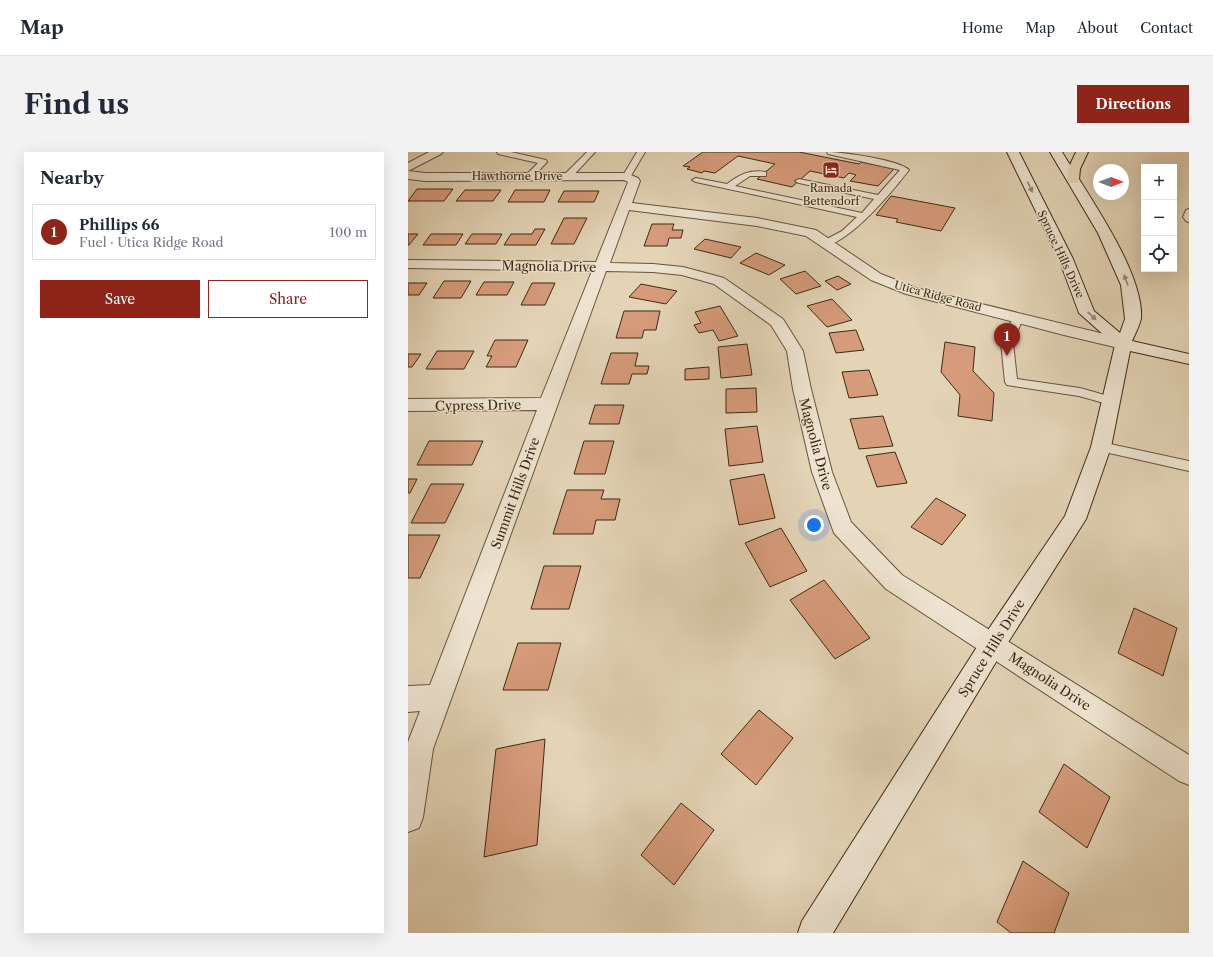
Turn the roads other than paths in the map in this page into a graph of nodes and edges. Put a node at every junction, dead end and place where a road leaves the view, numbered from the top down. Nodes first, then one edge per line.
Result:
1 (437, 152) edge
2 (502, 152) edge
3 (591, 152) edge
4 (641, 152) edge
5 (831, 152) edge
6 (1013, 152) edge
7 (1056, 152) edge
8 (1082, 152) edge
9 (408, 168) edge
10 (763, 174) dead end
11 (408, 175) edge
12 (528, 176) junction
13 (568, 176) junction
14 (626, 177) junction
15 (696, 180) dead end
16 (1073, 180) junction
17 (799, 181) dead end
18 (728, 187) junction
19 (879, 198) junction
20 (625, 206) junction
21 (1189, 212) edge
22 (864, 216) junction
23 (1189, 219) edge
24 (826, 243) junction
25 (408, 264) edge
26 (602, 266) junction
27 (1018, 318) junction
28 (1123, 344) junction
29 (1189, 359) edge
30 (1111, 401) junction
31 (548, 404) junction
32 (408, 405) edge
33 (1101, 446) junction
34 (1189, 466) edge
35 (993, 644) junction
36 (438, 698) junction
37 (408, 699) edge
38 (1189, 771) edge
39 (408, 817) edge
40 (814, 933) edge

1 - 9 street
2 - 12 lane
3 - 13 lane
4 - 14 lane
5 - 19 lane
6 -> 28 street, Spruce Hills Drive
7 - 16 street, Spruce Hills Drive
8 - 16 highway
10 - 18 lane
11 - 12 street, Hawthorne Drive
12 - 13 street, Hawthorne Drive
13 - 14 street, Hawthorne Drive
14 - 20 street, Summit Hills Drive
15 - 18 lane
28 -> 16 street, Spruce Hills Drive
17 - 19 lane
18 - 22 lane
19 - 22 lane
20 - 24 street, Utica Ridge Road
20 - 26 street, Summit Hills Drive
21 - 23 lane
22 - 24 lane
24 - 27 street, Utica Ridge Road
25 - 26 street, Magnolia Drive
26 - 31 street, Summit Hills Drive
26 - 35 street, Magnolia Drive
27 - 28 street, Utica Ridge Road
27 - 30 lane
28 - 29 street, Utica Ridge Road
28 - 30 street, Spruce Hills Drive
30 - 33 street, Spruce Hills Drive
31 - 32 street, Cypress Drive
31 - 36 street, Summit Hills Drive
33 - 34 lane
33 - 35 street, Spruce Hills Drive
35 - 38 street, Magnolia Drive
35 - 40 street, Spruce Hills Drive
36 - 37 street
36 - 39 street, Summit Hills Drive

